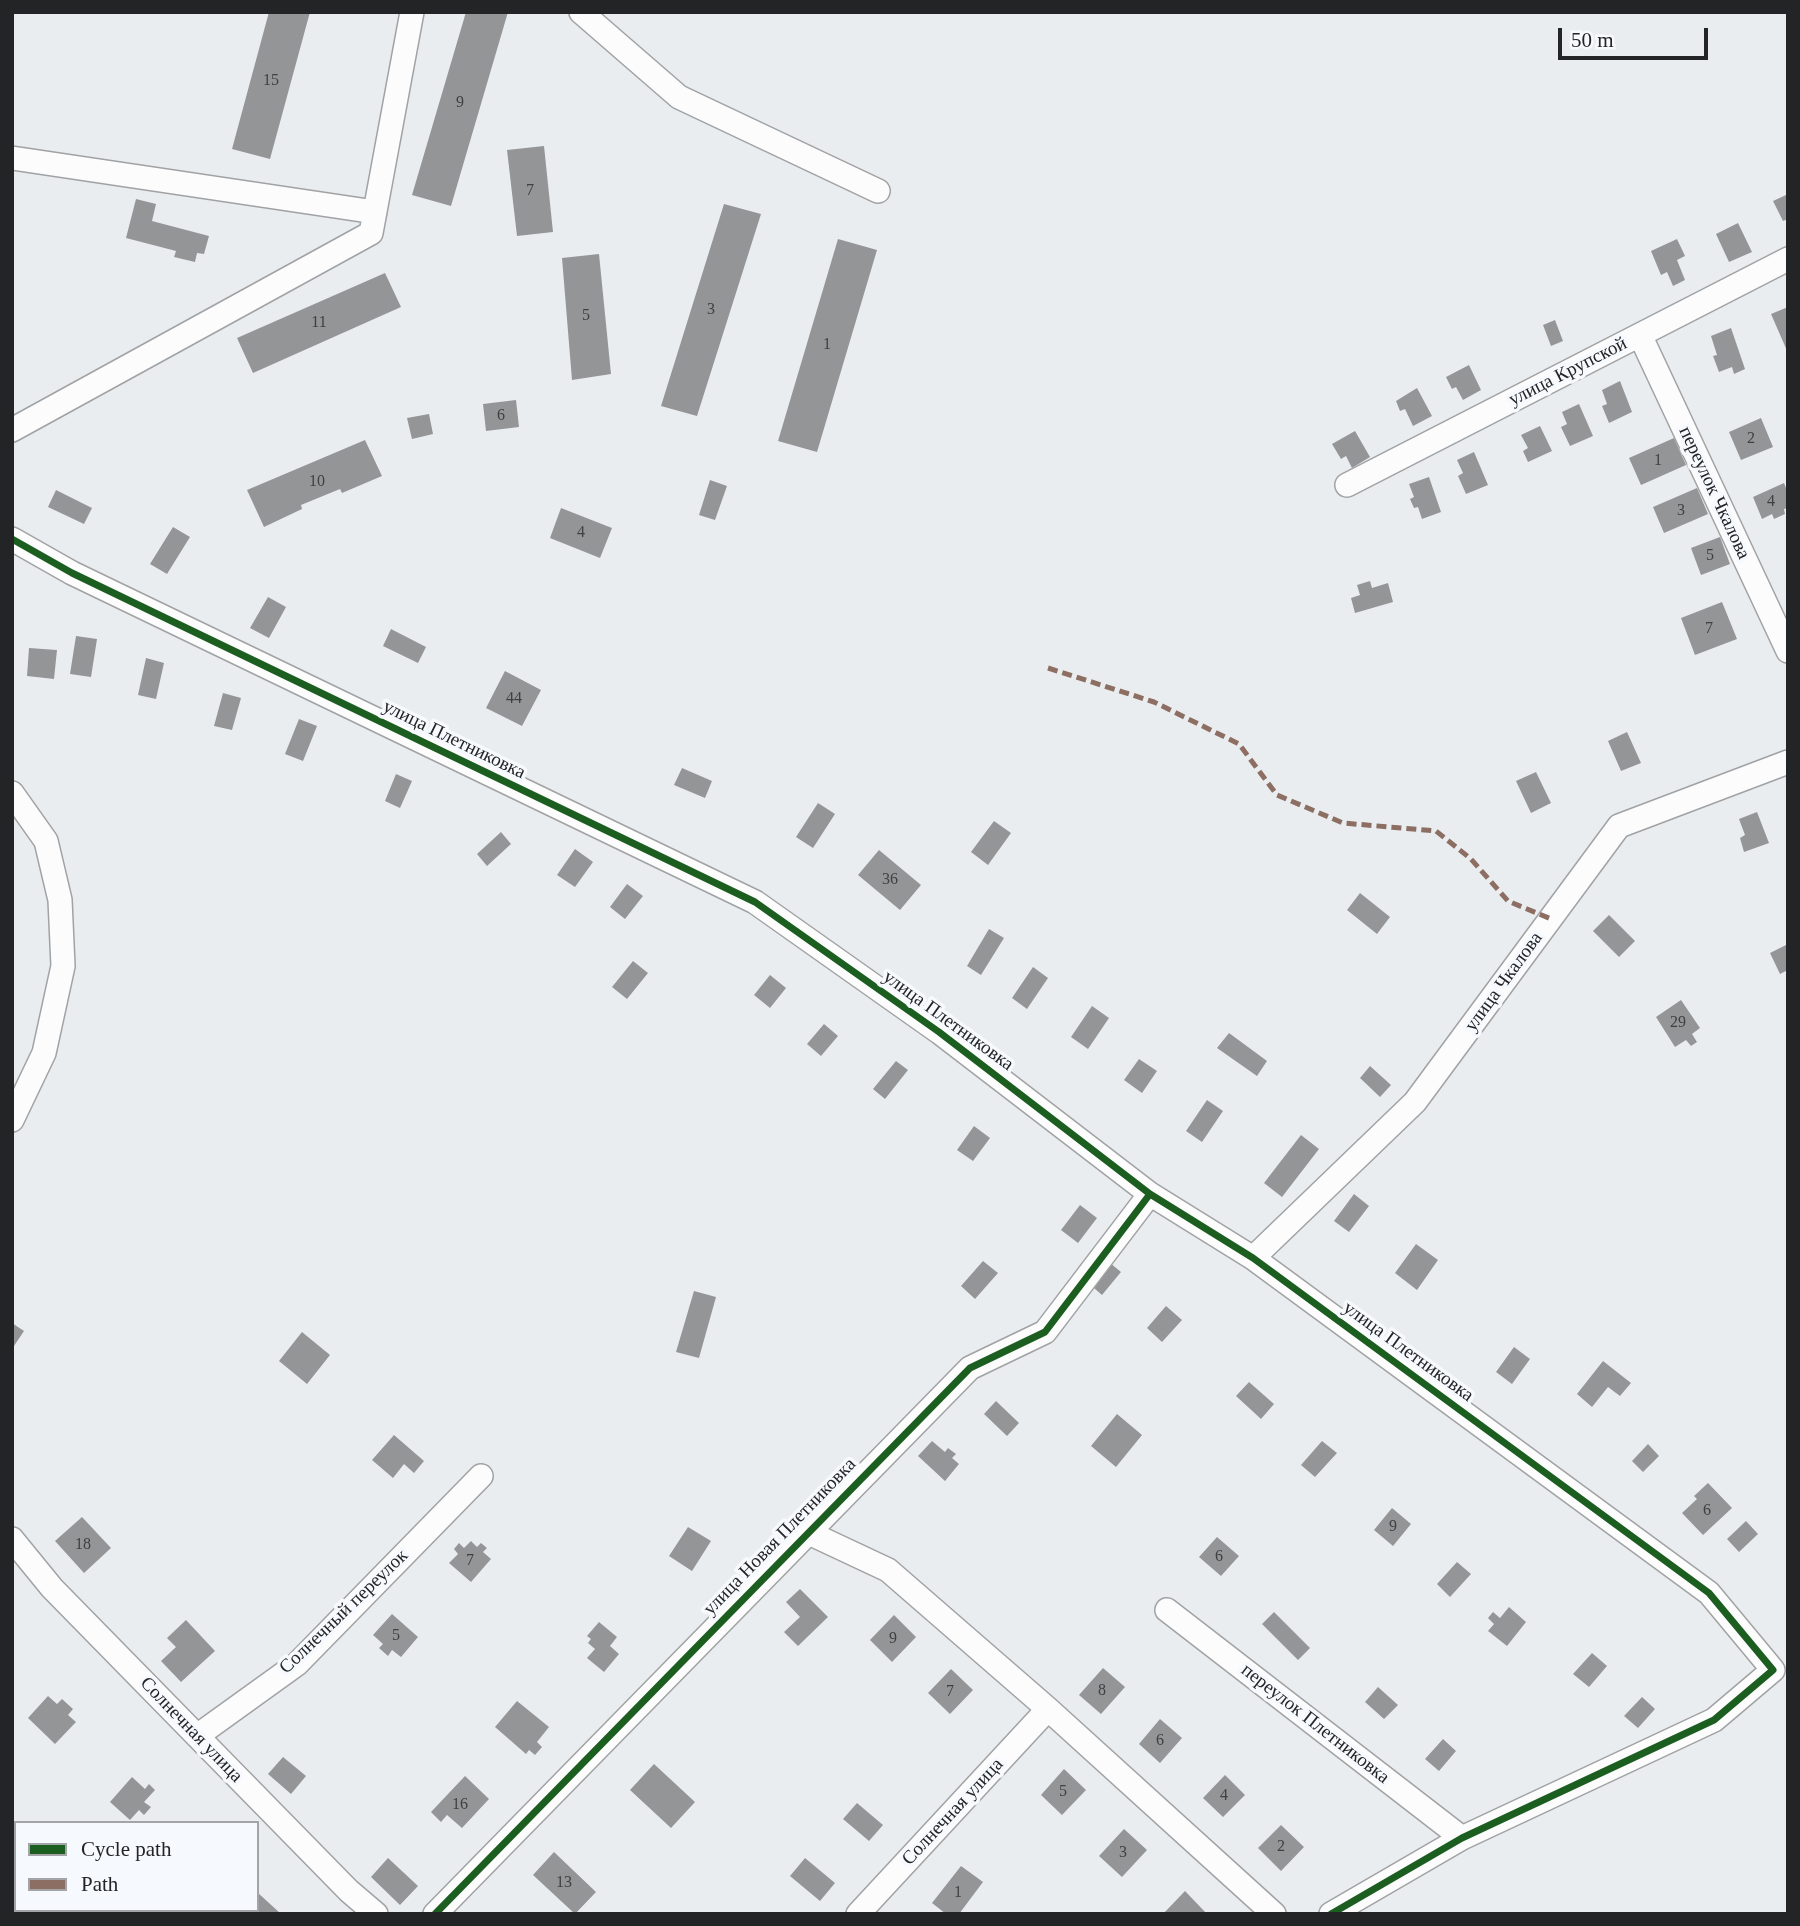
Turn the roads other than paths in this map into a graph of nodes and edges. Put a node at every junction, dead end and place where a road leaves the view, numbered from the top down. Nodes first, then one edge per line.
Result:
1 (412, 12) edge
2 (581, 12) edge
3 (12, 158) edge
4 (878, 191) dead end
5 (375, 212) junction
6 (1788, 259) edge
7 (1640, 335) junction
8 (12, 430) edge
9 (1347, 485) dead end
10 (12, 538) edge
11 (1788, 651) edge
12 (1788, 762) edge
13 (12, 793) edge
14 (12, 1120) edge
15 (1150, 1194) junction
16 (1253, 1258) junction
17 (481, 1476) dead end
18 (807, 1532) junction
19 (12, 1539) edge
20 (1167, 1610) dead end
21 (1048, 1709) junction
22 (197, 1736) junction
23 (1462, 1838) junction
24 (376, 1914) edge
25 (435, 1914) edge
26 (858, 1914) edge
27 (1274, 1914) edge
28 (1331, 1914) edge

1 - 5 street
2 - 4 street
3 - 5 street
5 - 8 street
6 - 7 street, улица Крупской
7 - 9 street, улица Крупской
7 - 11 street, переулок Чкалова
10 - 15 street, улица Плетниковка
12 - 16 street, улица Чкалова
13 - 14 street
15 - 16 street, улица Плетниковка
15 - 18 street, улица Новая Плетниковка
16 - 23 street, улица Плетниковка
17 - 22 street, Солнечный переулок
18 - 21 street, улица Новая Плетниковка
18 - 25 street, улица Новая Плетниковка
19 - 22 street, Солнечная улица
20 - 23 street, переулок Плетниковка
21 - 26 street, Солнечная улица
21 - 27 street, улица Новая Плетниковка
22 - 24 street, Солнечная улица
23 - 28 street

